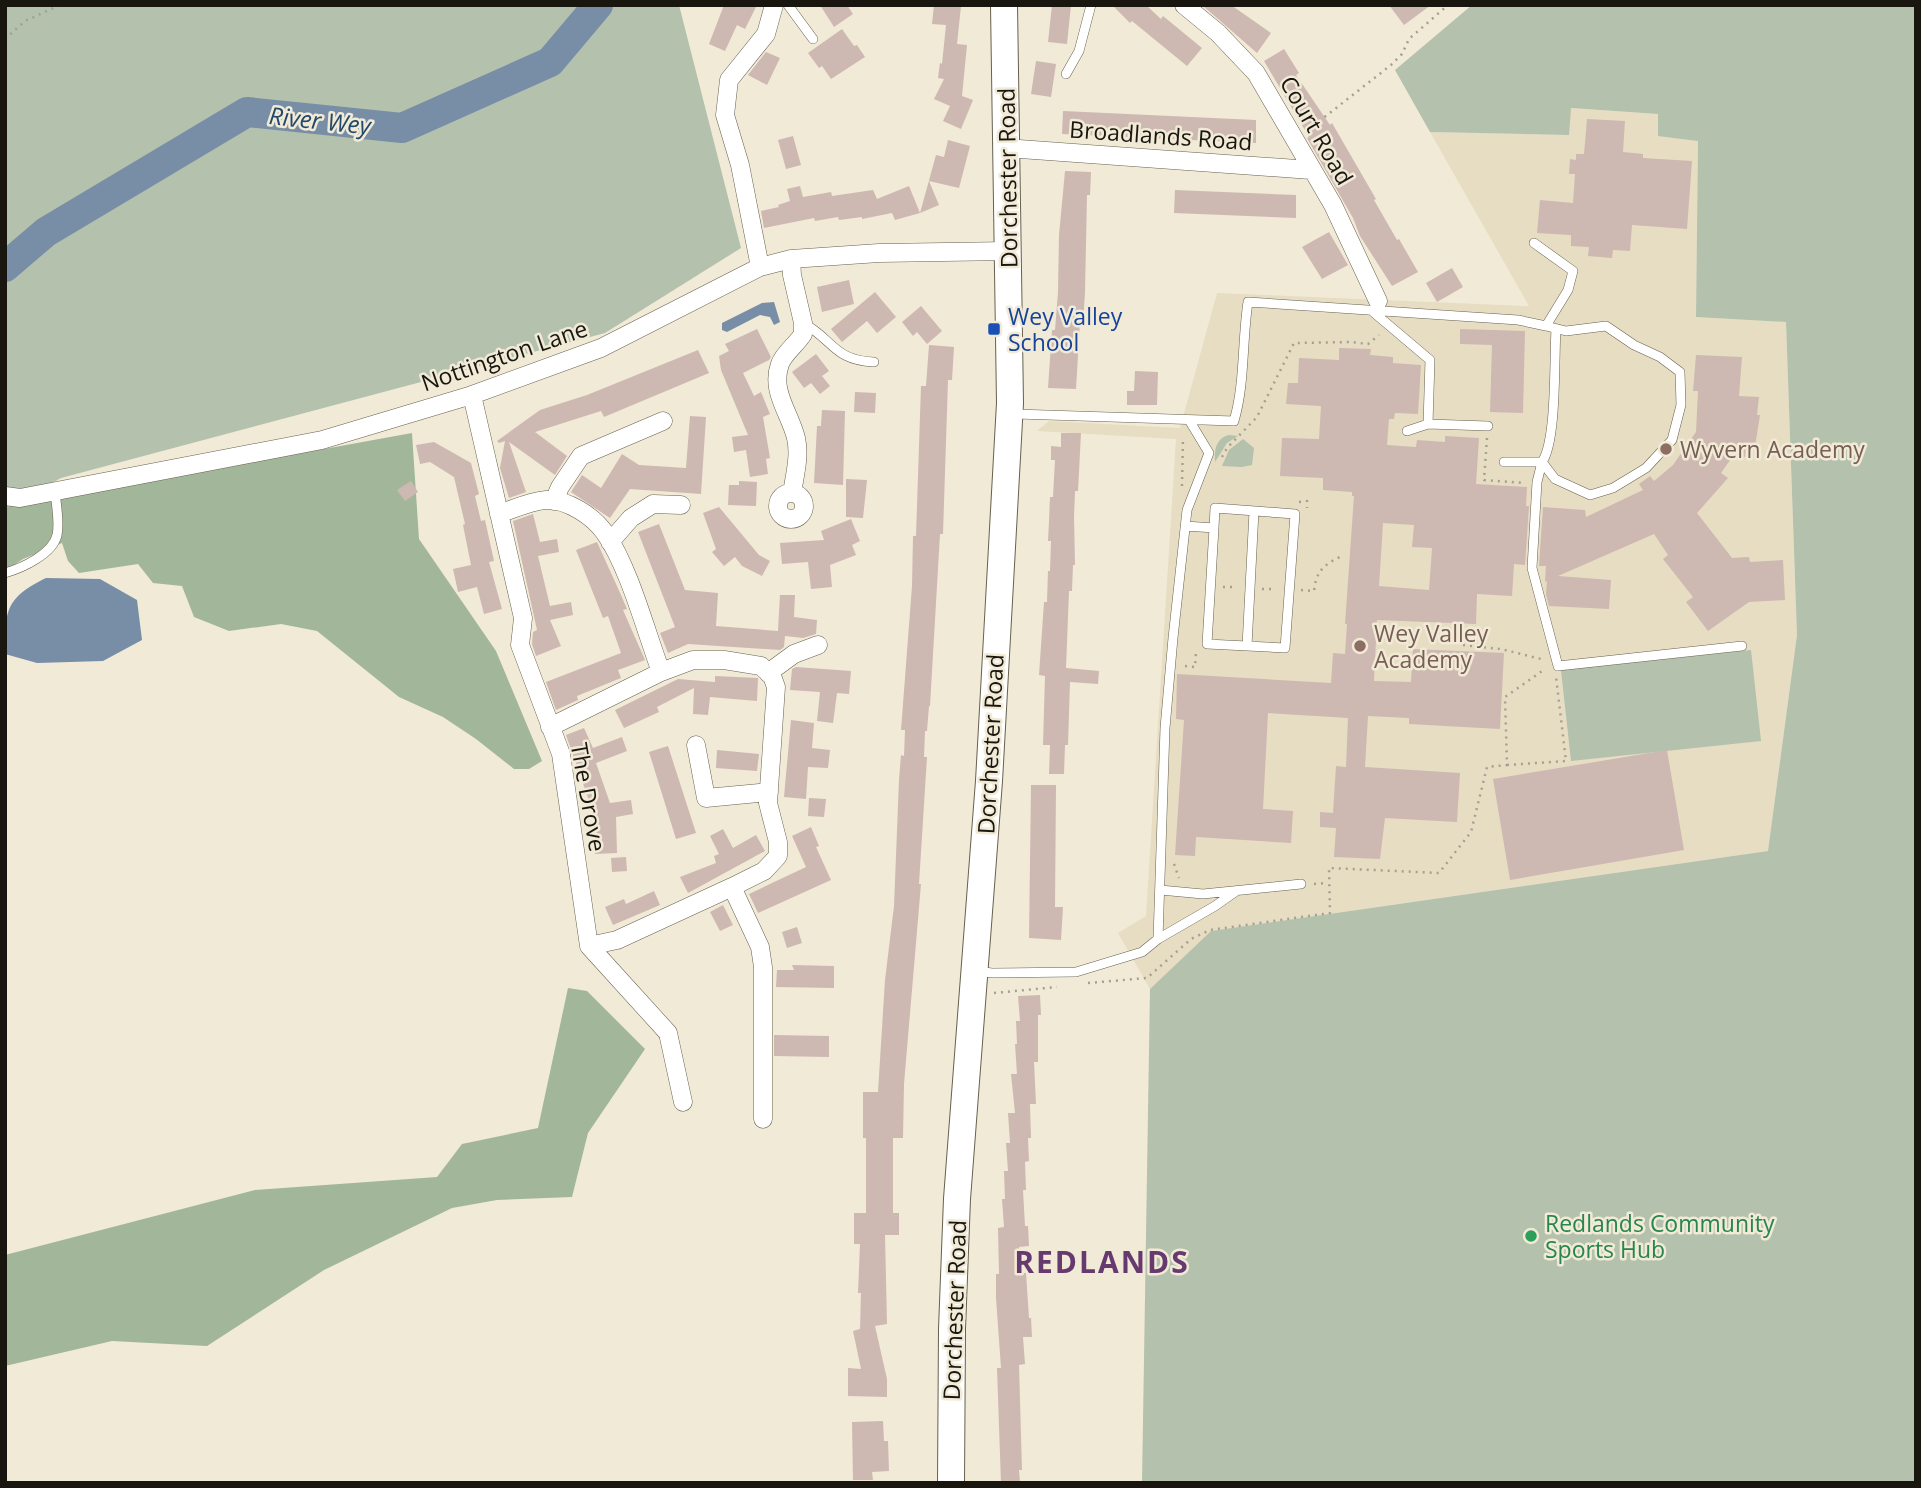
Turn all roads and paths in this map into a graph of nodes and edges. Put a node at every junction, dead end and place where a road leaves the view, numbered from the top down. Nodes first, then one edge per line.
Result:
1 (60, 5) edge
2 (774, 5) edge
3 (788, 5) edge
4 (1004, 5) edge
5 (1091, 5) edge
6 (1184, 5) edge
7 (1448, 5) edge
8 (5, 38) edge
9 (813, 39) dead end
10 (1066, 74) dead end
11 (1294, 140) junction
12 (1007, 148) junction
13 (1311, 170) junction
14 (1534, 243) dead end
15 (1009, 251) junction
16 (791, 259) junction
17 (760, 267) junction
18 (1376, 308) junction
19 (803, 323) junction
20 (1390, 326) junction
21 (1551, 327) junction
22 (874, 362) dead end
23 (472, 395) junction
24 (1009, 413) junction
25 (1189, 420) junction
26 (663, 422) dead end
27 (1429, 424) junction
28 (1487, 428) joint
29 (1407, 431) dead end
30 (1504, 462) dead end
31 (1542, 462) junction
32 (1217, 466) dead end
33 (1532, 484) dead end
34 (55, 491) junction
35 (792, 493) dead end
36 (5, 496) edge
37 (554, 501) junction
38 (681, 505) dead end
39 (1254, 510) junction
40 (499, 514) junction
41 (1186, 526) junction
42 (1214, 528) junction
43 (610, 542) junction
44 (5, 573) edge
45 (818, 645) dead end
46 (1463, 645) dead end
47 (1247, 646) junction
48 (1742, 646) dead end
49 (1546, 660) dead end
50 (1554, 663) dead end
51 (661, 673) junction
52 (768, 673) junction
53 (1555, 675) dead end
54 (550, 726) junction
55 (696, 745) dead end
56 (1507, 765) junction
57 (769, 792) junction
58 (1172, 860) dead end
59 (1181, 884) dead end
60 (1301, 884) dead end
61 (732, 887) junction
62 (1160, 890) junction
63 (1236, 891) junction
64 (1158, 939) junction
65 (1177, 942) dead end
66 (589, 946) junction
67 (1182, 947) junction
68 (974, 982) junction
69 (1078, 984) dead end
70 (1057, 986) dead end
71 (683, 1102) dead end
72 (763, 1119) dead end
73 (951, 1483) edge

1 - 8 path
2 - 17 street
3 - 9 lane
4 - 12 main road, Dorchester Road
5 - 10 lane
6 - 11 street, Court Road
7 - 11 path
11 - 13 street, Court Road
12 - 13 street, Broadlands Road
12 - 15 main road, Dorchester Road
13 - 18 street, Court Road
14 - 21 lane
15 - 16 street, Nottington Lane
15 - 24 main road, Dorchester Road
16 - 17 street, Nottington Lane
16 - 19 street
17 - 23 street, Nottington Lane
18 - 20 lane
18 - 21 lane
18 - 25 lane
19 - 22 lane
19 - 35 street
20 - 27 lane
20 - 32 path
21 - 31 lane
21 - 31 lane
23 - 34 street, Nottington Lane
23 - 40 street, The Drove
24 - 25 lane
24 - 68 main road, Dorchester Road
25 - 41 lane
26 - 37 street
27 - 28 lane
27 - 29 lane
28 - 33 path
30 - 31 lane
31 - 48 lane
34 - 36 street, Nottington Lane
34 - 44 lane
37 - 40 street
37 - 43 street
38 - 43 street
39 - 42 lane
39 - 47 lane
39 - 47 lane
40 - 54 street, The Drove
41 - 42 lane
41 - 62 lane
42 - 47 lane
43 - 51 street
45 - 52 street
46 - 49 path
50 - 56 path
51 - 52 street
51 - 54 street
52 - 57 street
53 - 56 path
54 - 66 street, The Drove
55 - 57 street
56 - 67 path
57 - 61 street
58 - 59 path
60 - 63 lane
61 - 66 street
61 - 72 street
62 - 63 lane
62 - 64 lane
63 - 64 lane
64 - 68 lane
65 - 67 path
66 - 71 street
67 - 69 path
68 - 70 path
68 - 73 main road, Dorchester Road

